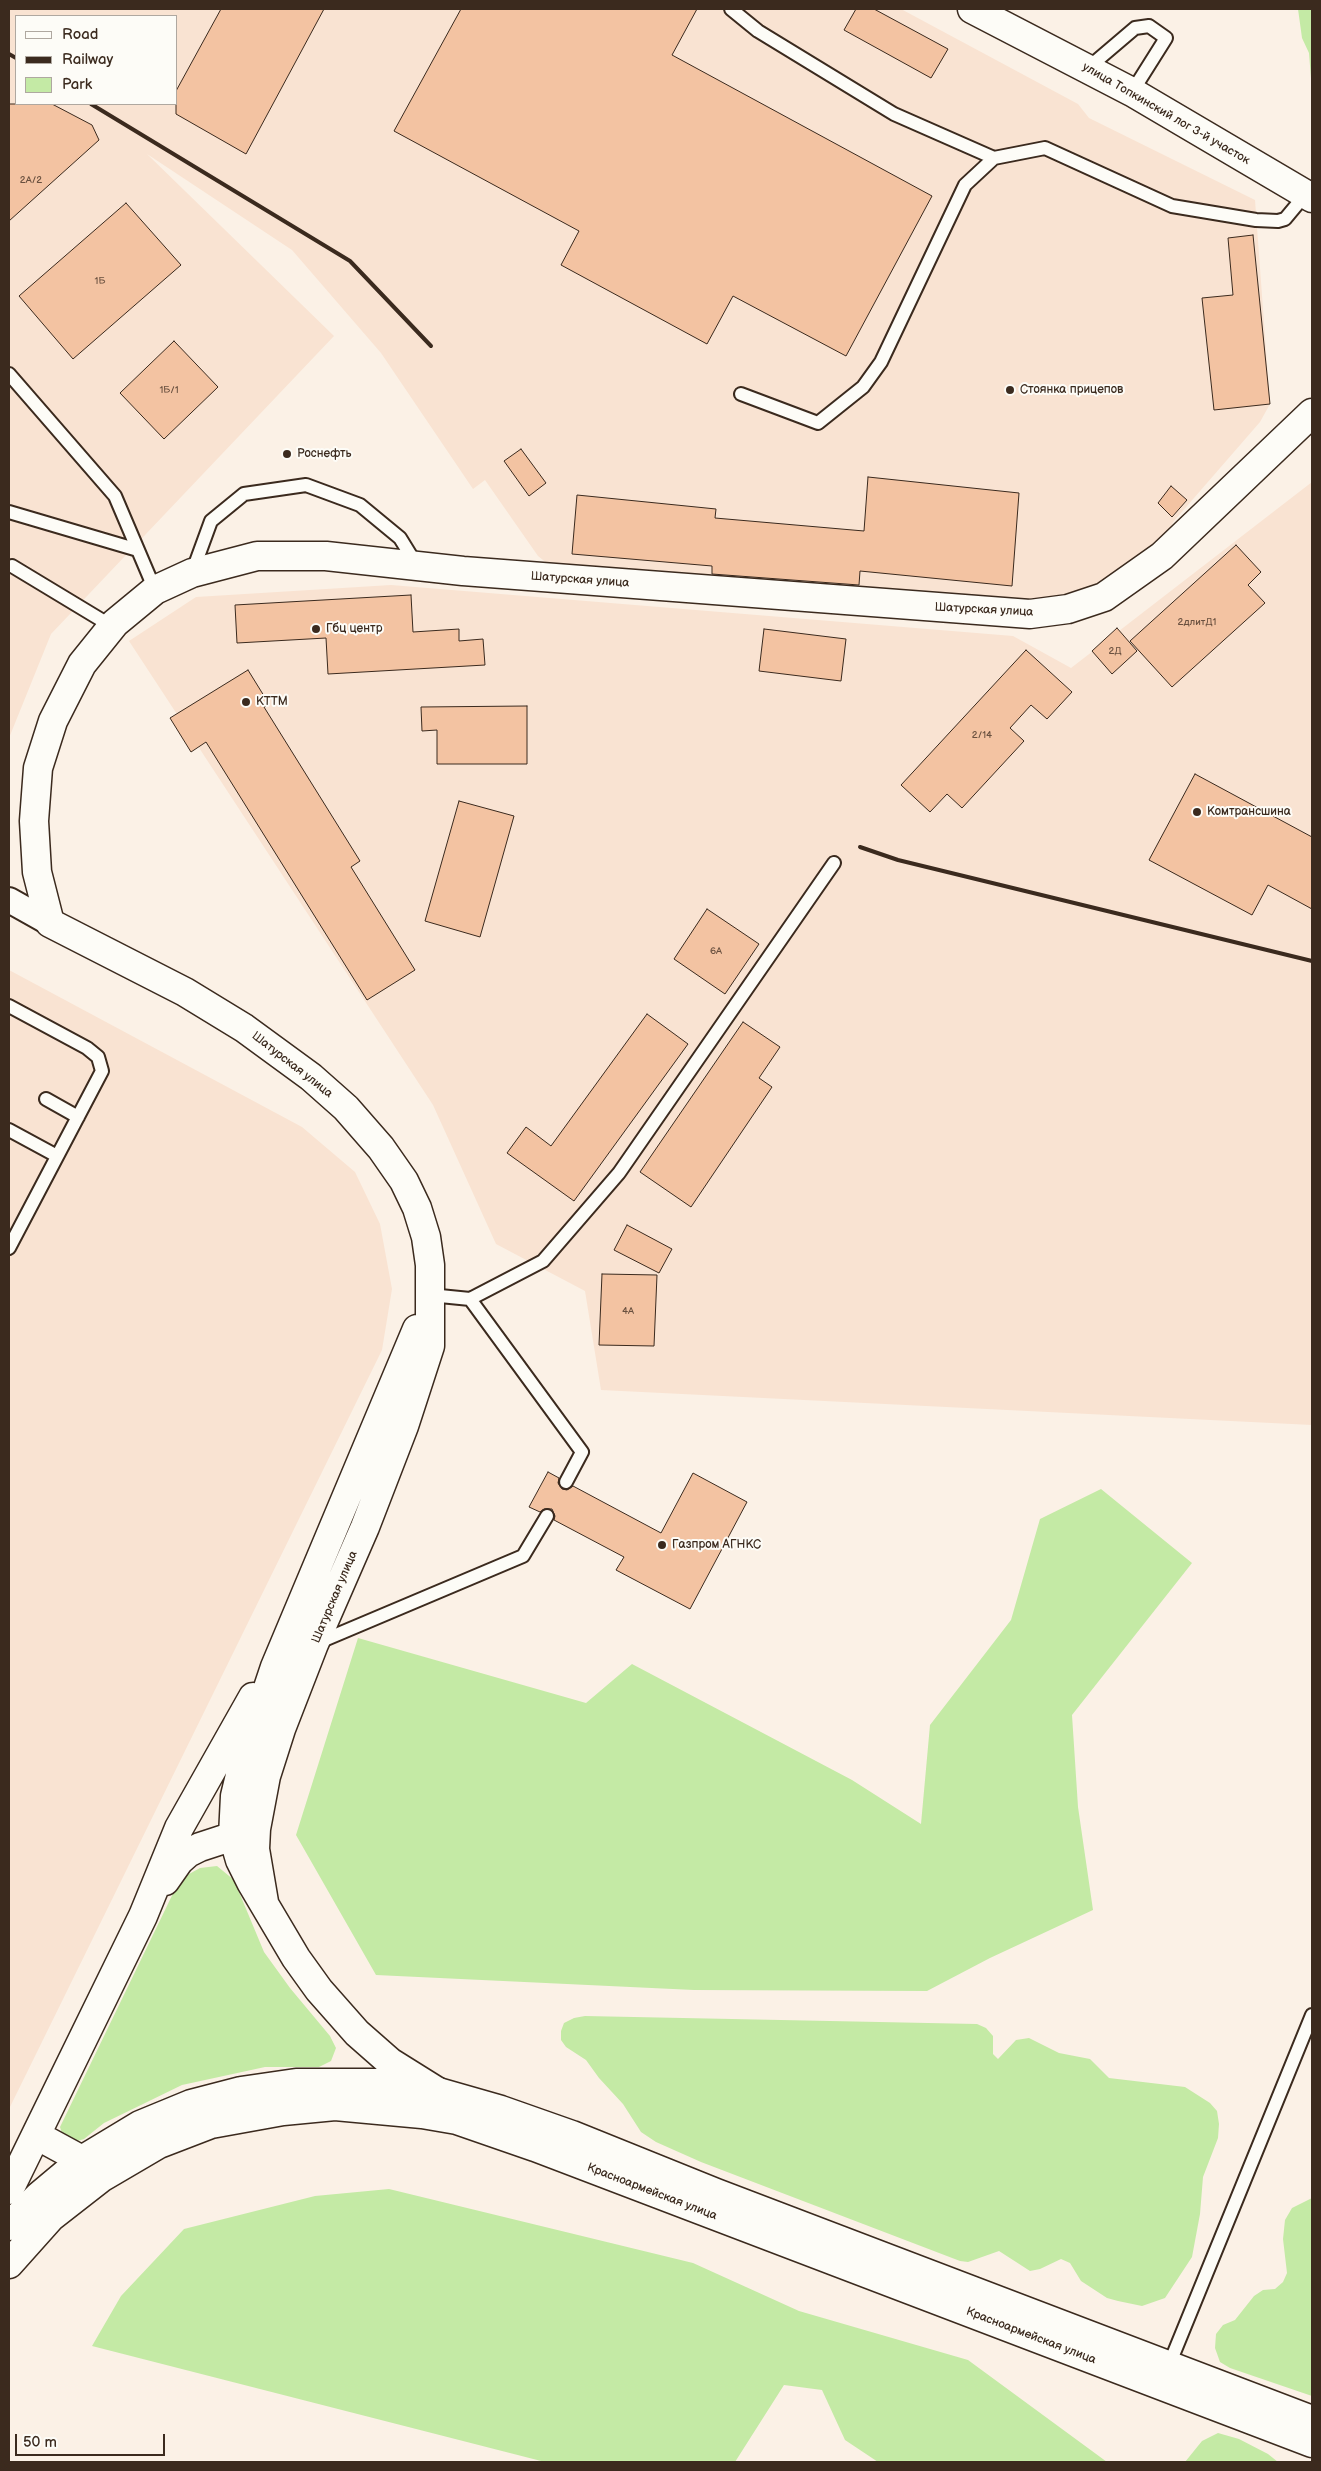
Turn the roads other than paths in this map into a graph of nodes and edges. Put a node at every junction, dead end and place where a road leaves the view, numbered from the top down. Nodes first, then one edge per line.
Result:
1 (731, 9) edge
2 (972, 9) edge
3 (1088, 68) junction
4 (1132, 92) junction
5 (994, 158) junction
6 (1310, 198) edge
7 (9, 374) edge
8 (741, 394) dead end
9 (1312, 413) edge
10 (9, 512) edge
11 (138, 550) junction
12 (416, 564) junction
13 (12, 566) dead end
14 (192, 573) junction
15 (155, 590) junction
16 (113, 627) junction
17 (834, 863) dead end
18 (9, 900) edge
19 (50, 923) junction
20 (9, 1006) edge
21 (46, 1099) dead end
22 (78, 1117) junction
23 (9, 1130) edge
24 (57, 1156) junction
25 (9, 1248) edge
26 (430, 1295) junction
27 (470, 1299) junction
28 (566, 1482) dead end
29 (547, 1516) dead end
30 (314, 1644) junction
31 (274, 1667) junction
32 (244, 1832) junction
33 (143, 1916) junction
34 (1312, 2015) edge
35 (357, 2033) junction
36 (387, 2083) junction
37 (430, 2103) junction
38 (36, 2135) junction
39 (82, 2160) junction
40 (13, 2205) edge
41 (9, 2264) edge
42 (1169, 2365) junction
43 (1312, 2420) edge
44 (1312, 2442) edge

1 - 5 lane
2 - 3 main road, улица Топкинский лог 3-й участок
3 - 4 main road, улица Топкинский лог 3-й участок
3 - 4 lane
4 - 6 main road, улица Топкинский лог 3-й участок
5 - 6 lane
5 - 8 lane
7 - 11 lane
9 - 12 main road, Шатурская улица
10 - 11 lane
11 - 15 lane
12 - 14 main road, Шатурская улица
12 - 14 lane
13 - 16 lane
14 - 15 main road, Шатурская улица
15 - 16 main road, Шатурская улица
16 - 19 main road, Шатурская улица
17 - 27 lane
18 - 19 street, Шатурская улица
19 - 26 main road, Шатурская улица
20 - 22 lane
21 - 22 lane
22 - 24 lane
23 - 24 lane
24 - 25 lane
26 - 27 lane
26 - 30 main road, Шатурская улица
26 - 31 main road, Шатурская улица
27 - 28 lane
29 - 30 lane
30 - 32 main road, Шатурская улица
31 - 32 main road
31 - 33 main road
32 - 33 main road
32 - 35 main road, Шатурская улица
33 - 38 main road
34 - 42 lane
35 - 36 main road
35 - 37 main road
36 - 37 main road, Красноармейская улица
36 - 39 main road, Красноармейская улица
37 - 41 main road, Красноармейская улица
37 - 42 main road, Красноармейская улица
37 - 44 main road, Красноармейская улица
38 - 39 main road
38 - 40 main road
39 - 40 main road, Красноармейская улица
42 - 43 main road, Красноармейская улица

